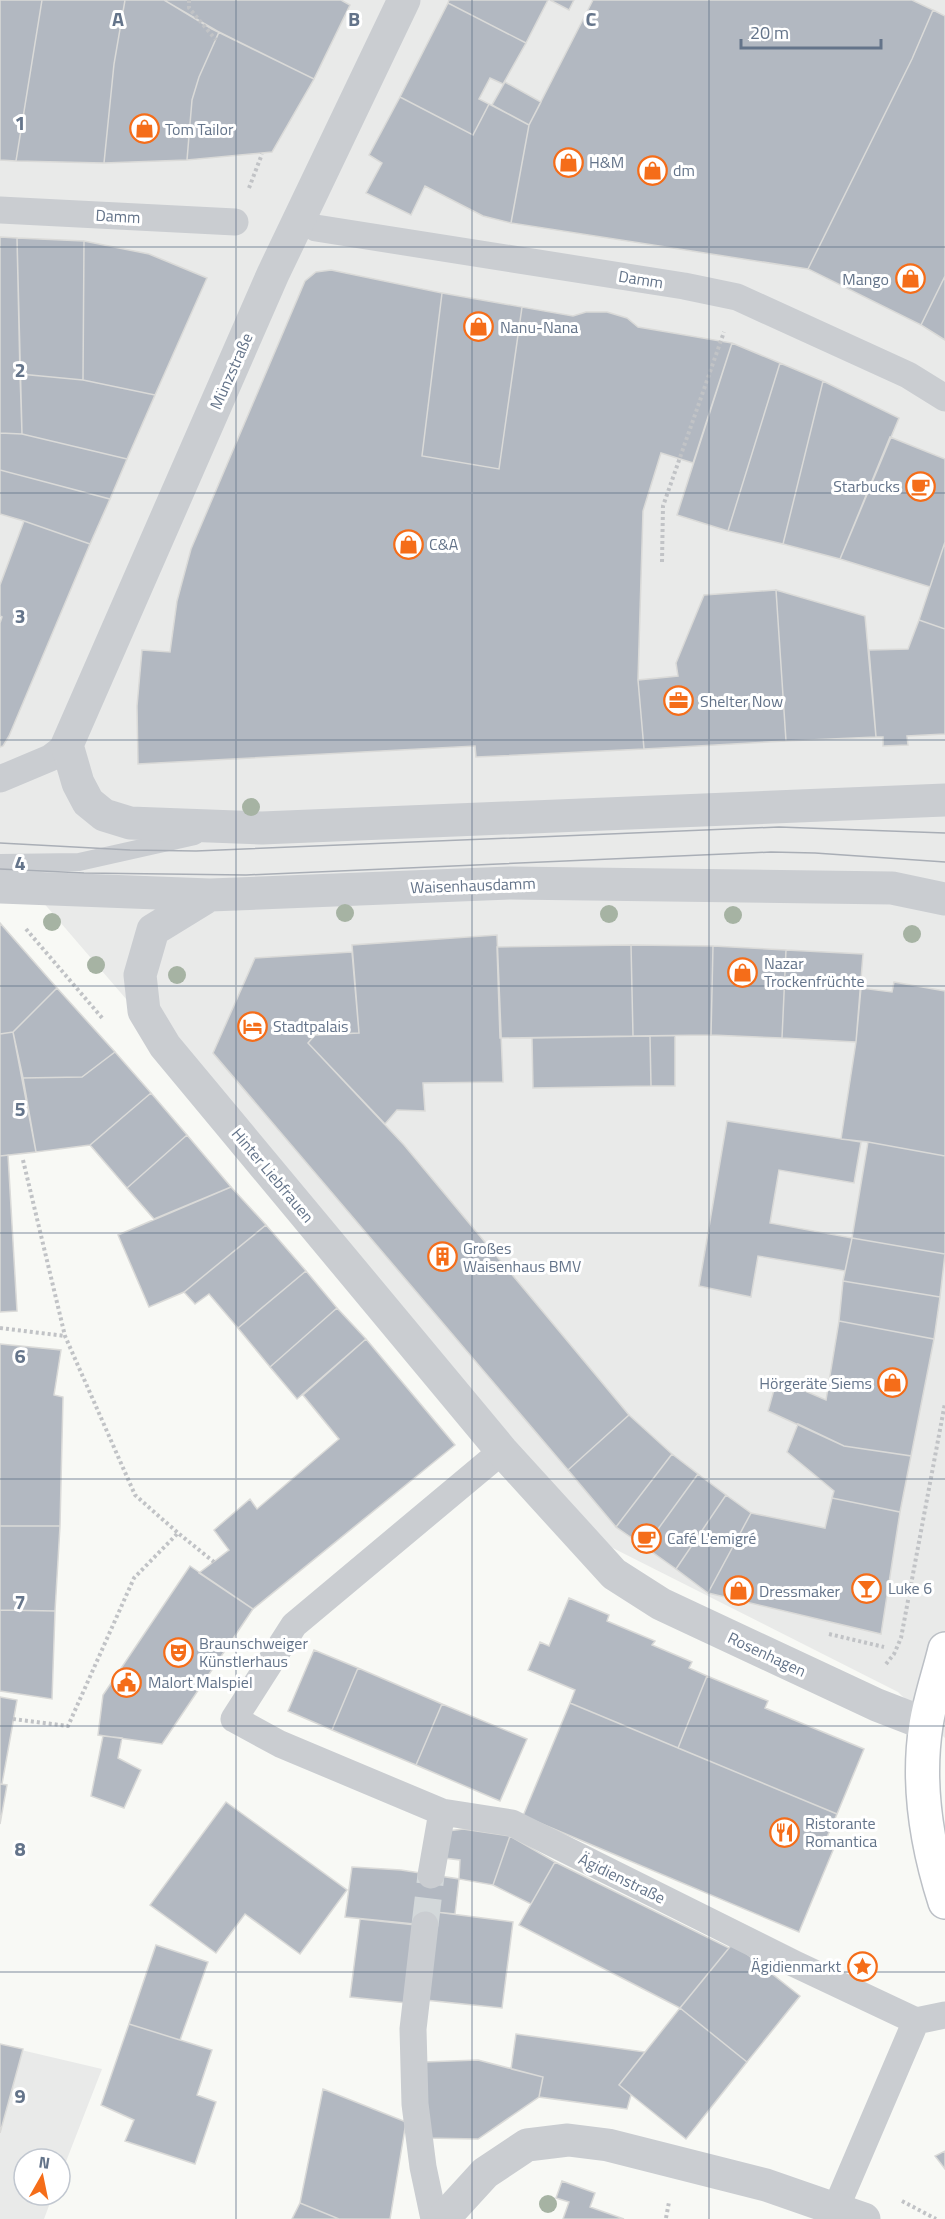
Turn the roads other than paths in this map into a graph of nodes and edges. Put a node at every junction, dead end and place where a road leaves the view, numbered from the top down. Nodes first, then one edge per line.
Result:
1 (404, 0) edge
2 (0, 210) edge
3 (235, 222) dead end
4 (316, 228) dead end
5 (945, 398) edge
6 (67, 745) junction
7 (0, 778) edge
8 (945, 800) edge
9 (232, 827) junction
10 (0, 863) edge
11 (0, 886) edge
12 (210, 895) junction
13 (945, 899) edge
14 (502, 1451) junction
15 (614, 1574) joint
16 (945, 1649) edge
17 (926, 1724) junction
18 (442, 1812) junction
19 (431, 1875) tunnel mouth
20 (945, 1902) edge
21 (425, 1925) tunnel mouth
22 (945, 2015) edge
23 (916, 2021) junction
24 (850, 2214) edge
25 (434, 2219) edge
26 (443, 2219) edge

1 - 6 street, Münzstraße
2 - 3 street, Damm
4 - 5 street, Damm
6 - 7 street
6 - 9 street
8 - 9 street
9 - 10 lane
11 - 12 street, Waisenhausdamm
12 - 13 street, Waisenhausdamm
12 - 14 street, Hinter Liebfrauen
14 - 15 street, Hinter Liebfrauen
14 - 18 street, Ägidienstraße
15 - 17 street, Rosenhagen
16 - 17 main road
17 - 20 main road
18 - 19 street
18 - 23 street, Ägidienstraße
21 - 25 street
22 - 23 street
23 - 24 street
24 - 26 street

